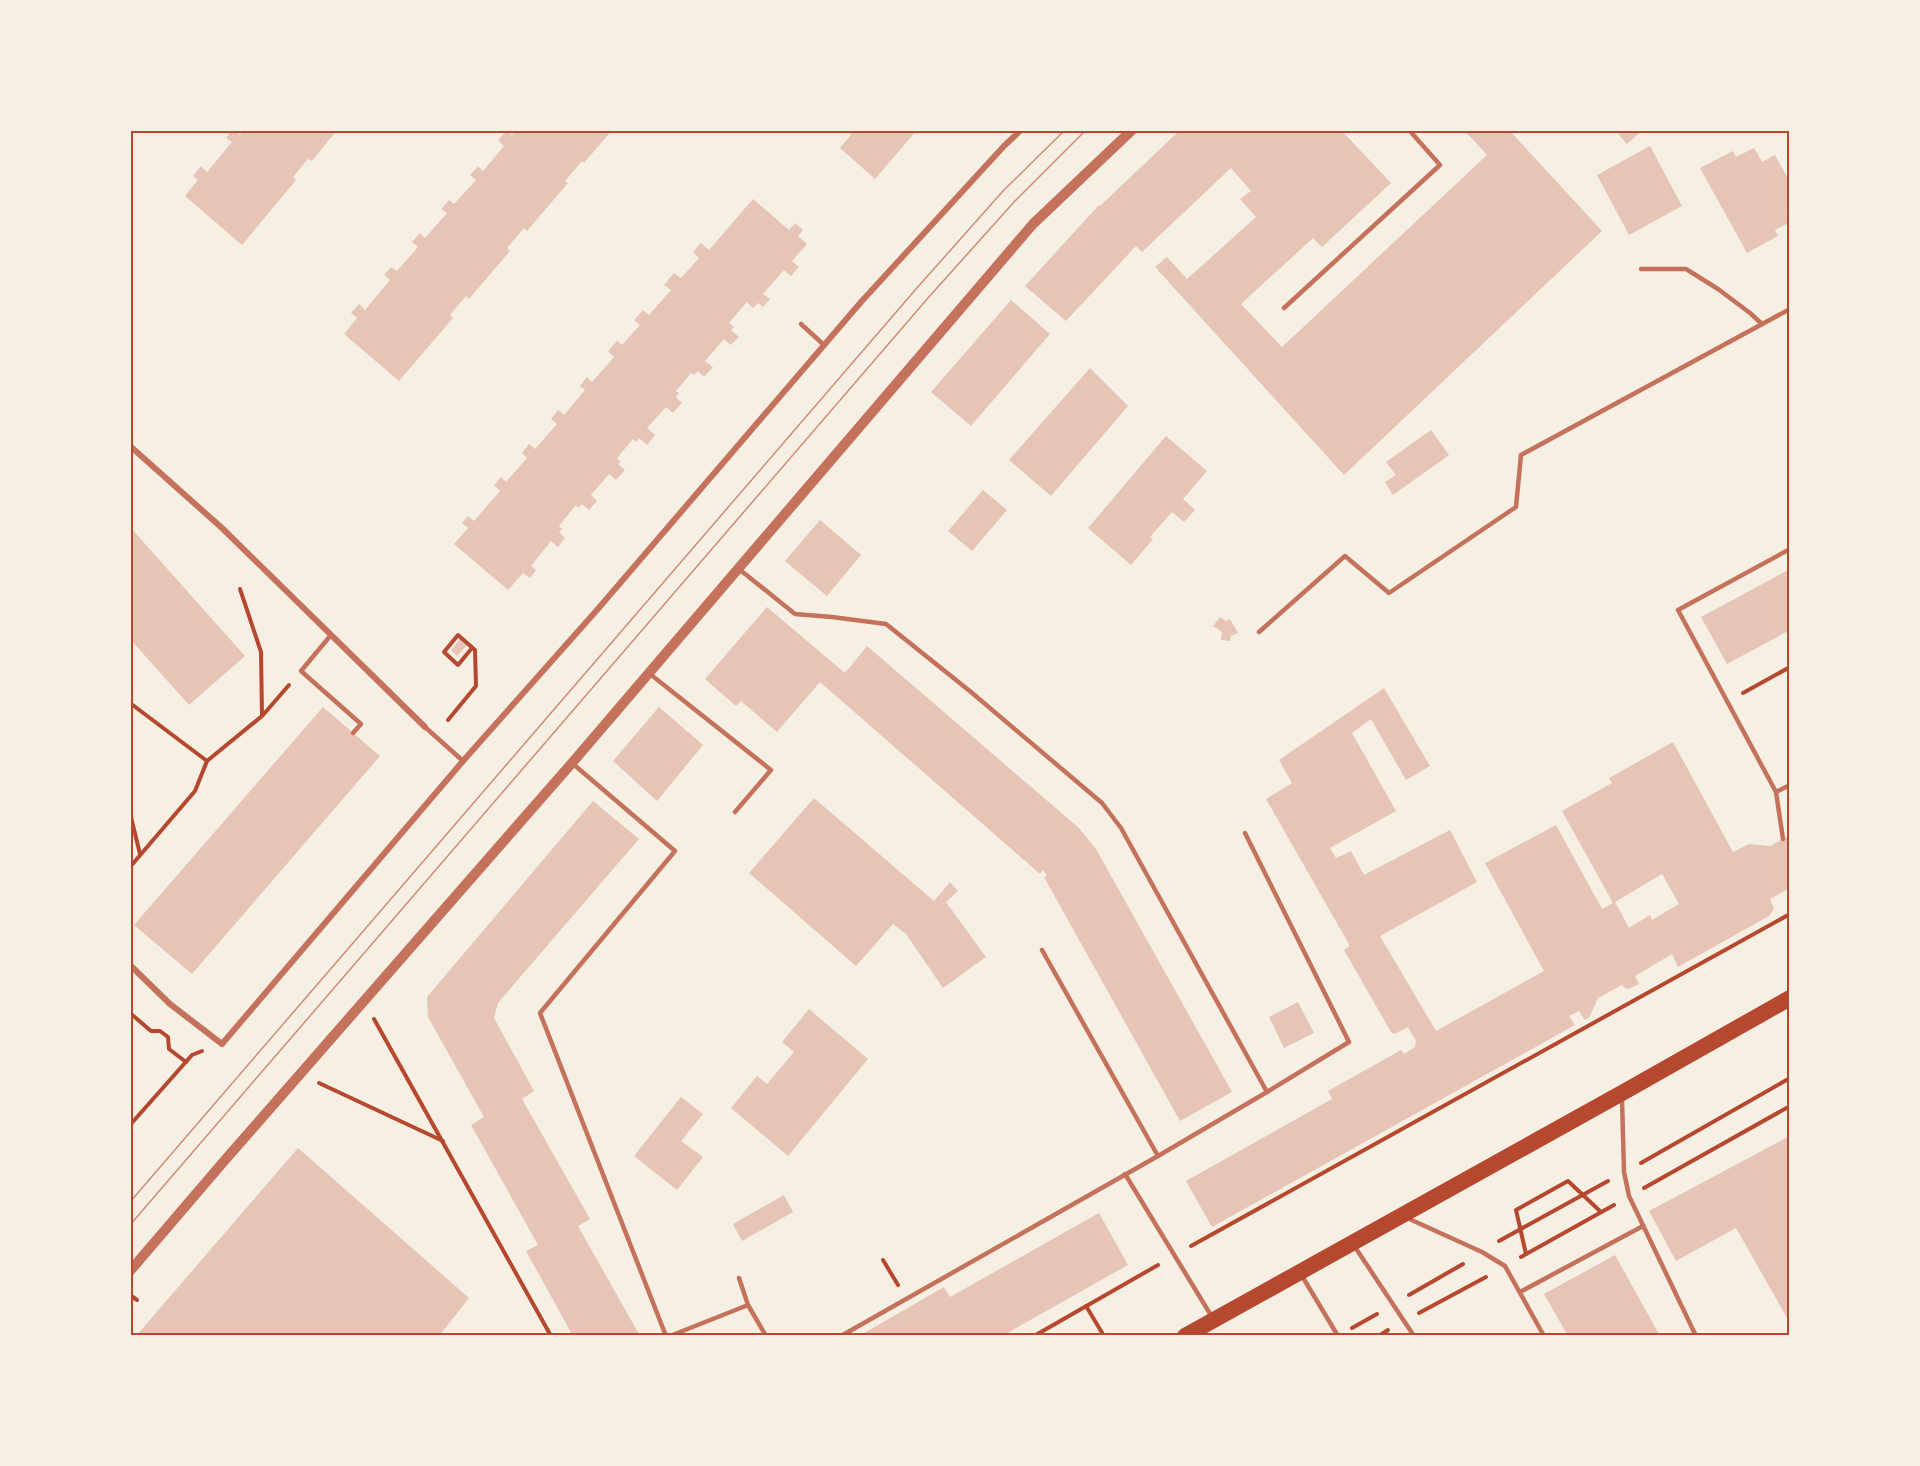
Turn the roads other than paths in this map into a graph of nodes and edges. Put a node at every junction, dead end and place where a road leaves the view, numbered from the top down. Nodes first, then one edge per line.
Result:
1 (1021, 130) edge
2 (1132, 130) edge
3 (1408, 130) edge
4 (1641, 269) dead end
5 (1284, 308) dead end
6 (1790, 309) edge
7 (801, 324) dead end
8 (1762, 324) junction
9 (824, 345) junction
10 (130, 446) edge
11 (1790, 549) edge
12 (737, 568) junction
13 (1259, 632) dead end
14 (331, 635) junction
15 (647, 672) junction
16 (425, 727) joint
17 (353, 733) dead end
18 (463, 761) junction
19 (572, 763) junction
20 (1790, 785) edge
21 (1776, 792) junction
22 (735, 812) dead end
23 (1245, 833) dead end
24 (1783, 839) dead end
25 (1042, 950) dead end
26 (130, 965) edge
27 (1790, 998) edge
28 (1267, 1092) junction
29 (1622, 1094) junction
30 (1158, 1156) junction
31 (1125, 1174) junction
32 (1400, 1215) junction
33 (1643, 1226) junction
34 (1352, 1242) junction
35 (130, 1271) edge
36 (1299, 1271) junction
37 (740, 1278) dead end
38 (1520, 1292) junction
39 (748, 1305) junction
40 (1213, 1320) junction
41 (668, 1335) edge
42 (766, 1335) edge
43 (840, 1335) edge
44 (1185, 1335) edge
45 (1338, 1335) edge
46 (1414, 1335) edge
47 (1544, 1335) edge
48 (1696, 1335) edge

1 - 9 street
2 - 12 street
3 - 5 lane
4 - 8 lane
6 - 8 lane
7 - 9 lane
8 - 13 lane
9 - 18 street
10 - 14 street
11 - 21 lane
12 - 15 street
12 - 28 lane
14 - 16 street
14 - 17 lane
15 - 19 street
15 - 22 lane
16 - 18 lane
18 - 26 street
19 - 35 street
19 - 41 lane
20 - 21 lane
21 - 24 lane
23 - 28 lane
25 - 30 lane
27 - 29 highway
28 - 30 lane
29 - 32 highway
29 - 33 lane
30 - 31 lane
31 - 40 lane
31 - 43 lane
32 - 34 highway
32 - 38 lane
33 - 38 lane
33 - 48 lane
34 - 36 highway
34 - 46 lane
36 - 40 highway
36 - 45 lane
37 - 39 lane
38 - 47 lane
39 - 41 lane
39 - 42 lane
40 - 44 highway

